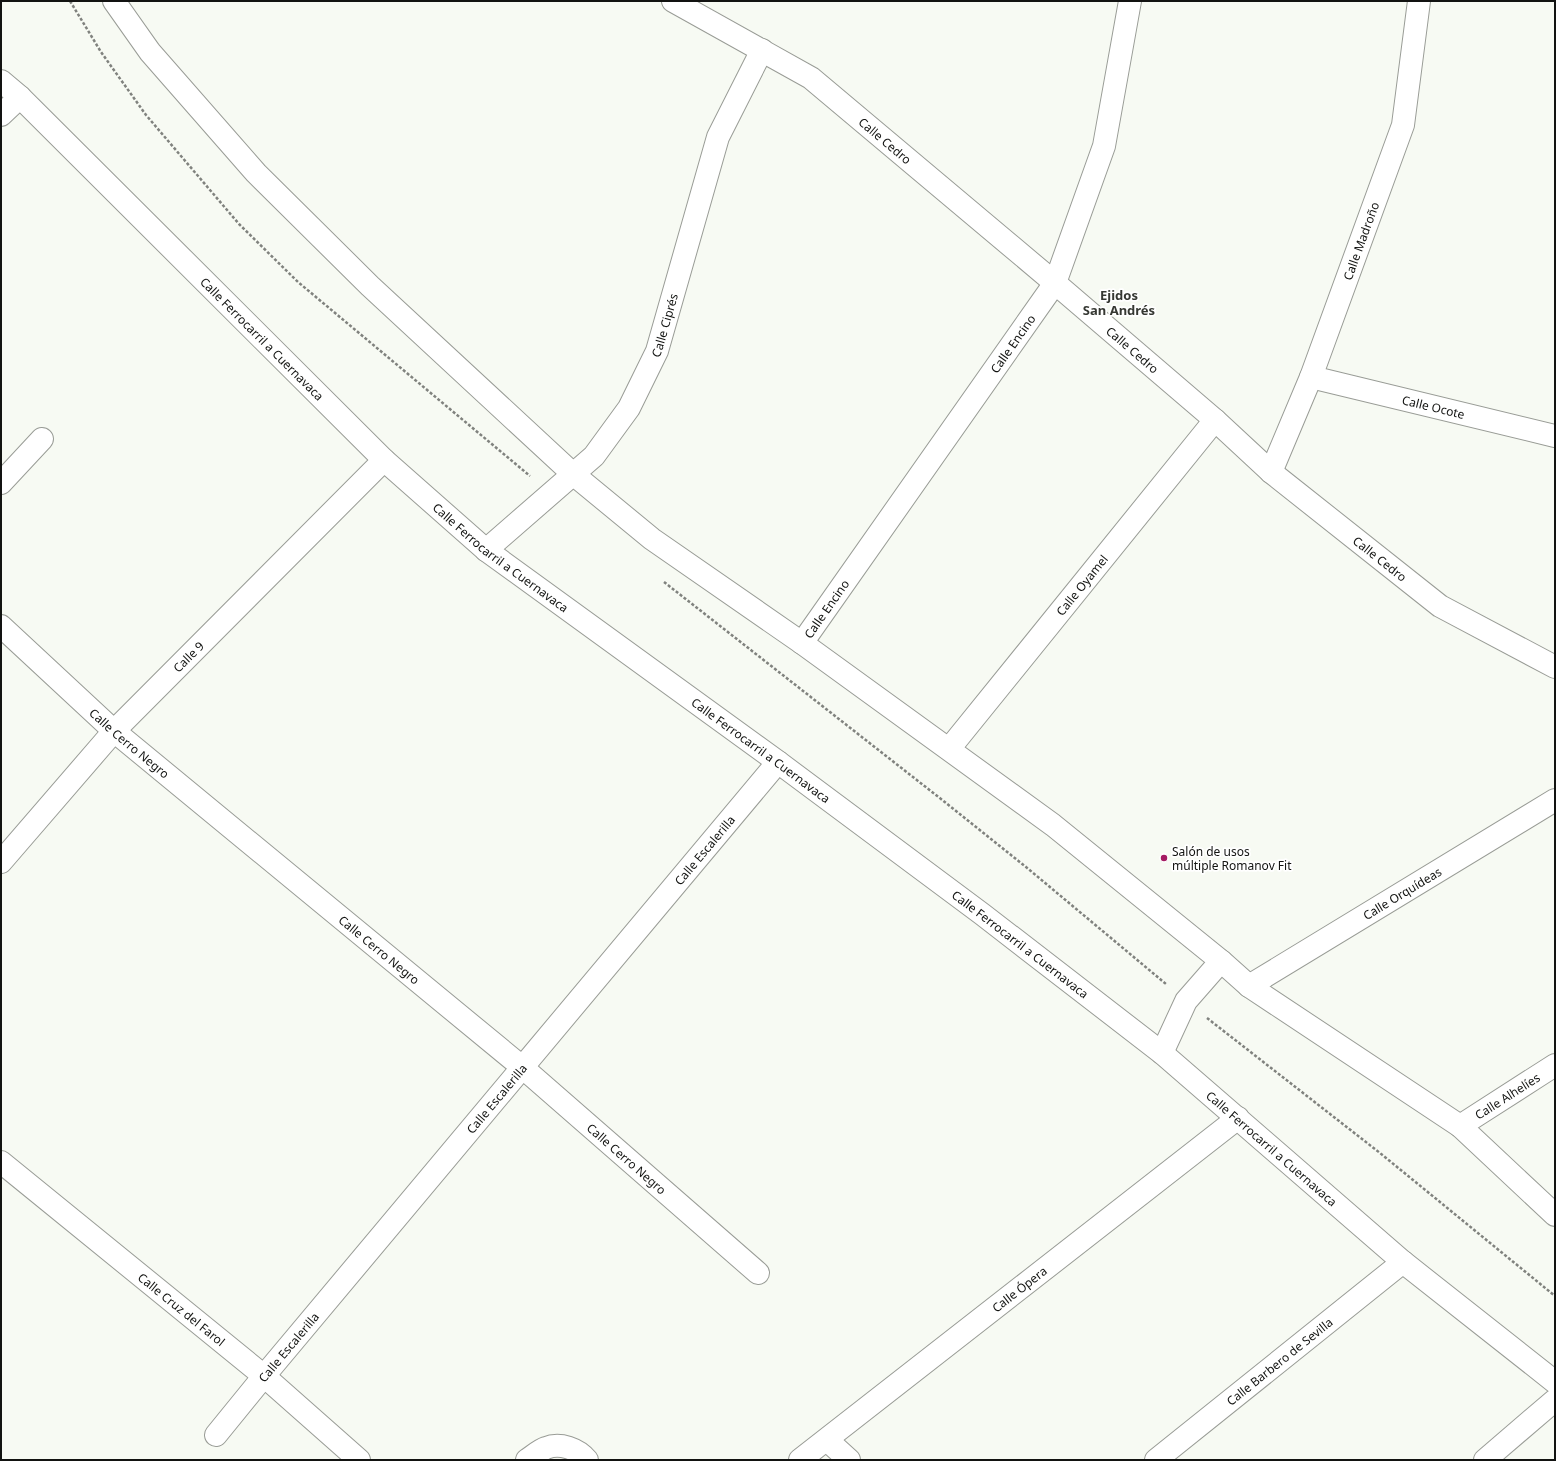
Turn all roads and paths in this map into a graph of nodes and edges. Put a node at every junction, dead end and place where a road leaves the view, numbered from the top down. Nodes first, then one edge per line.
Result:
1 (70, 1) edge
2 (114, 1) edge
3 (673, 1) edge
4 (1130, 1) edge
5 (1419, 1) edge
6 (762, 50) junction
7 (1, 81) edge
8 (20, 97) junction
9 (1, 115) edge
10 (1055, 283) junction
11 (1311, 377) junction
12 (1215, 420) junction
13 (1555, 436) edge
14 (42, 439) dead end
15 (384, 460) junction
16 (1271, 472) junction
17 (573, 474) junction
18 (532, 477) dead end
19 (1, 483) edge
20 (486, 550) junction
21 (659, 578) dead end
22 (1, 626) edge
23 (802, 643) junction
24 (1555, 667) edge
25 (114, 731) junction
26 (949, 749) junction
27 (778, 762) junction
28 (1555, 800) edge
29 (1, 862) edge
30 (1221, 961) junction
31 (1249, 986) junction
32 (1186, 1001) junction
33 (1162, 1053) junction
34 (1555, 1065) edge
35 (522, 1067) junction
36 (1238, 1118) junction
37 (1460, 1126) junction
38 (1, 1162) edge
39 (1555, 1215) edge
40 (1403, 1262) junction
41 (758, 1273) dead end
42 (1555, 1296) edge
43 (264, 1376) junction
44 (1555, 1382) edge
45 (1555, 1400) edge
46 (216, 1436) dead end
47 (827, 1440) junction
48 (358, 1460) edge
49 (527, 1460) edge
50 (587, 1460) edge
51 (800, 1460) edge
52 (849, 1460) edge
53 (1156, 1460) edge
54 (1485, 1460) edge

1 - 18 path
2 - 17 street
3 - 6 street, Calle Cedro
4 - 10 street, Calle Encino
5 - 11 street, Calle Madroño
6 - 10 street, Calle Cedro
6 - 17 street, Calle Ciprés
7 - 8 street, Calle Ferrocarril a Cuernavaca
8 - 9 street
8 - 15 street, Calle Ferrocarril a Cuernavaca
10 - 12 street, Calle Cedro
10 - 23 street, Calle Encino
11 - 13 street, Calle Ocote
11 - 16 street, Calle Madroño
12 - 16 street, Calle Cedro
12 - 26 street, Calle Oyamel
14 - 19 street
15 - 20 street, Calle Ferrocarril a Cuernavaca
15 - 25 street, Calle 9
16 - 24 street, Calle Cedro
17 - 20 street, Calle Ciprés
17 - 23 street
20 - 27 street, Calle Ferrocarril a Cuernavaca
21 - 32 path
22 - 25 street, Calle Cerro Negro
23 - 26 street
25 - 29 street, Calle 9
25 - 35 street, Calle Cerro Negro
26 - 30 street
27 - 33 street, Calle Ferrocarril a Cuernavaca
27 - 35 street, Calle Escalerilla
28 - 31 street, Calle Orquídeas
30 - 31 street
30 - 32 street
31 - 37 street
32 - 33 street
32 - 42 path
33 - 36 street, Calle Ferrocarril a Cuernavaca
34 - 37 street, Calle Alhelíes
35 - 41 street, Calle Cerro Negro
35 - 43 street, Calle Escalerilla
36 - 40 street, Calle Ferrocarril a Cuernavaca
36 - 47 street, Calle Ópera
37 - 39 street
38 - 43 street, Calle Cruz del Farol
40 - 44 street, Calle Ferrocarril a Cuernavaca
40 - 53 street, Calle Barbero de Sevilla
43 - 46 street, Calle Escalerilla
43 - 48 street, Calle Cruz del Farol
45 - 54 street
47 - 51 street, Calle Ópera
47 - 52 street
49 - 50 street

